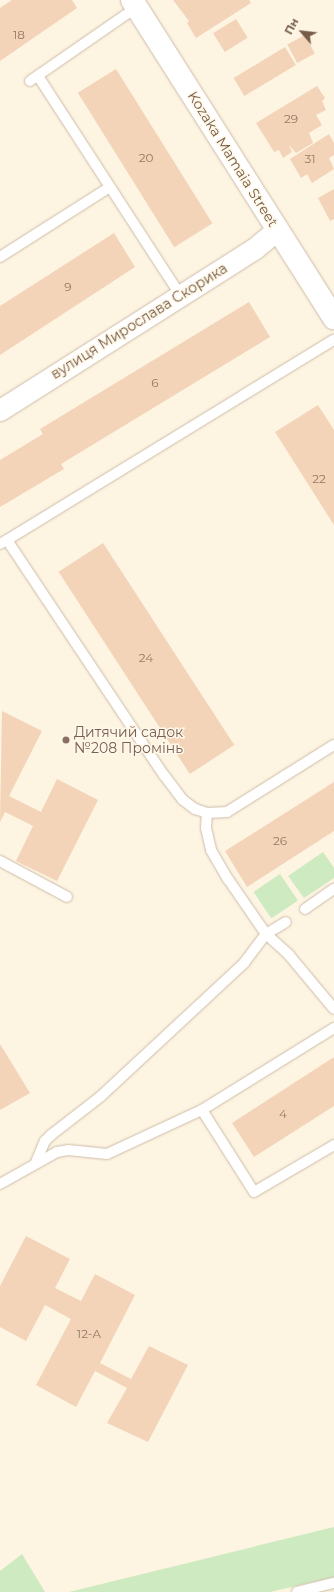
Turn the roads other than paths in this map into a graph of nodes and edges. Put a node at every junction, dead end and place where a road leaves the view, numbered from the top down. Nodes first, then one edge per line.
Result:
1 (135, 3) edge
2 (110, 187) junction
3 (277, 230) junction
4 (0, 257) edge
5 (180, 295) junction
6 (334, 318) edge
7 (334, 340) edge
8 (0, 410) edge
9 (4, 542) edge
10 (334, 745) edge
11 (207, 814) junction
12 (0, 862) edge
13 (334, 891) edge
14 (67, 897) dead end
15 (305, 909) dead end
16 (286, 922) dead end
17 (266, 934) junction
18 (334, 1009) edge
19 (334, 1028) edge
20 (202, 1110) junction
21 (334, 1145) edge
22 (36, 1162) junction
23 (1, 1183) edge
24 (334, 1583) edge
25 (297, 1592) edge

1 - 2 lane
1 - 3 street, Kozaka Mamaia Street
2 - 4 lane
2 - 5 lane
3 - 5 street, вулиця Мирослава Скорика
3 - 6 street, Kozaka Mamaia Street
5 - 8 street, вулиця Мирослава Скорика
7 - 9 lane
9 - 11 lane
10 - 11 lane
11 - 17 lane
12 - 14 lane
13 - 15 lane
16 - 17 lane
17 - 18 lane
17 - 22 lane
19 - 20 lane
20 - 21 lane
20 - 22 lane
22 - 23 lane
24 - 25 lane

